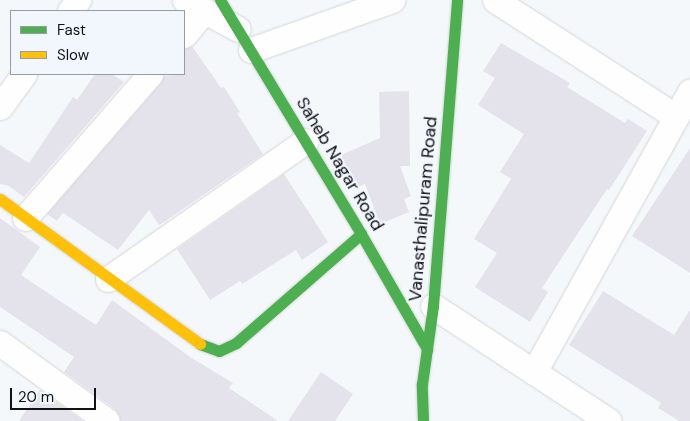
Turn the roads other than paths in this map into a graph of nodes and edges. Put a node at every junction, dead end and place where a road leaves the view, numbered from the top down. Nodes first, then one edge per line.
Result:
1 (392, 0) edge
2 (457, 0) edge
3 (495, 0) edge
4 (203, 4) edge
5 (185, 33) edge
6 (245, 39) junction
7 (23, 75) edge
8 (149, 75) edge
9 (690, 92) edge
10 (0, 107) edge
11 (675, 116) junction
12 (306, 141) junction
13 (0, 200) edge
14 (25, 218) junction
15 (362, 234) junction
16 (108, 278) junction
17 (433, 306) junction
18 (0, 343) edge
19 (427, 349) junction
20 (534, 372) junction
21 (107, 421) edge
22 (423, 421) edge
23 (609, 421) edge

1 - 6 street
2 - 17 street, Vanasthalipuram Road
3 - 11 street
4 - 5 street
4 - 6 street
6 - 12 street, Saheb Nagar Road
7 - 10 street
8 - 14 street
9 - 11 street
11 - 20 street
12 - 15 street, Saheb Nagar Road
12 - 16 street
13 - 14 street
14 - 16 street
15 - 16 street
15 - 19 street, Saheb Nagar Road
17 - 19 street, Vanasthalipuram Road
17 - 20 street
18 - 21 street
19 - 22 street, Vanasthalipuram Road
20 - 23 street

